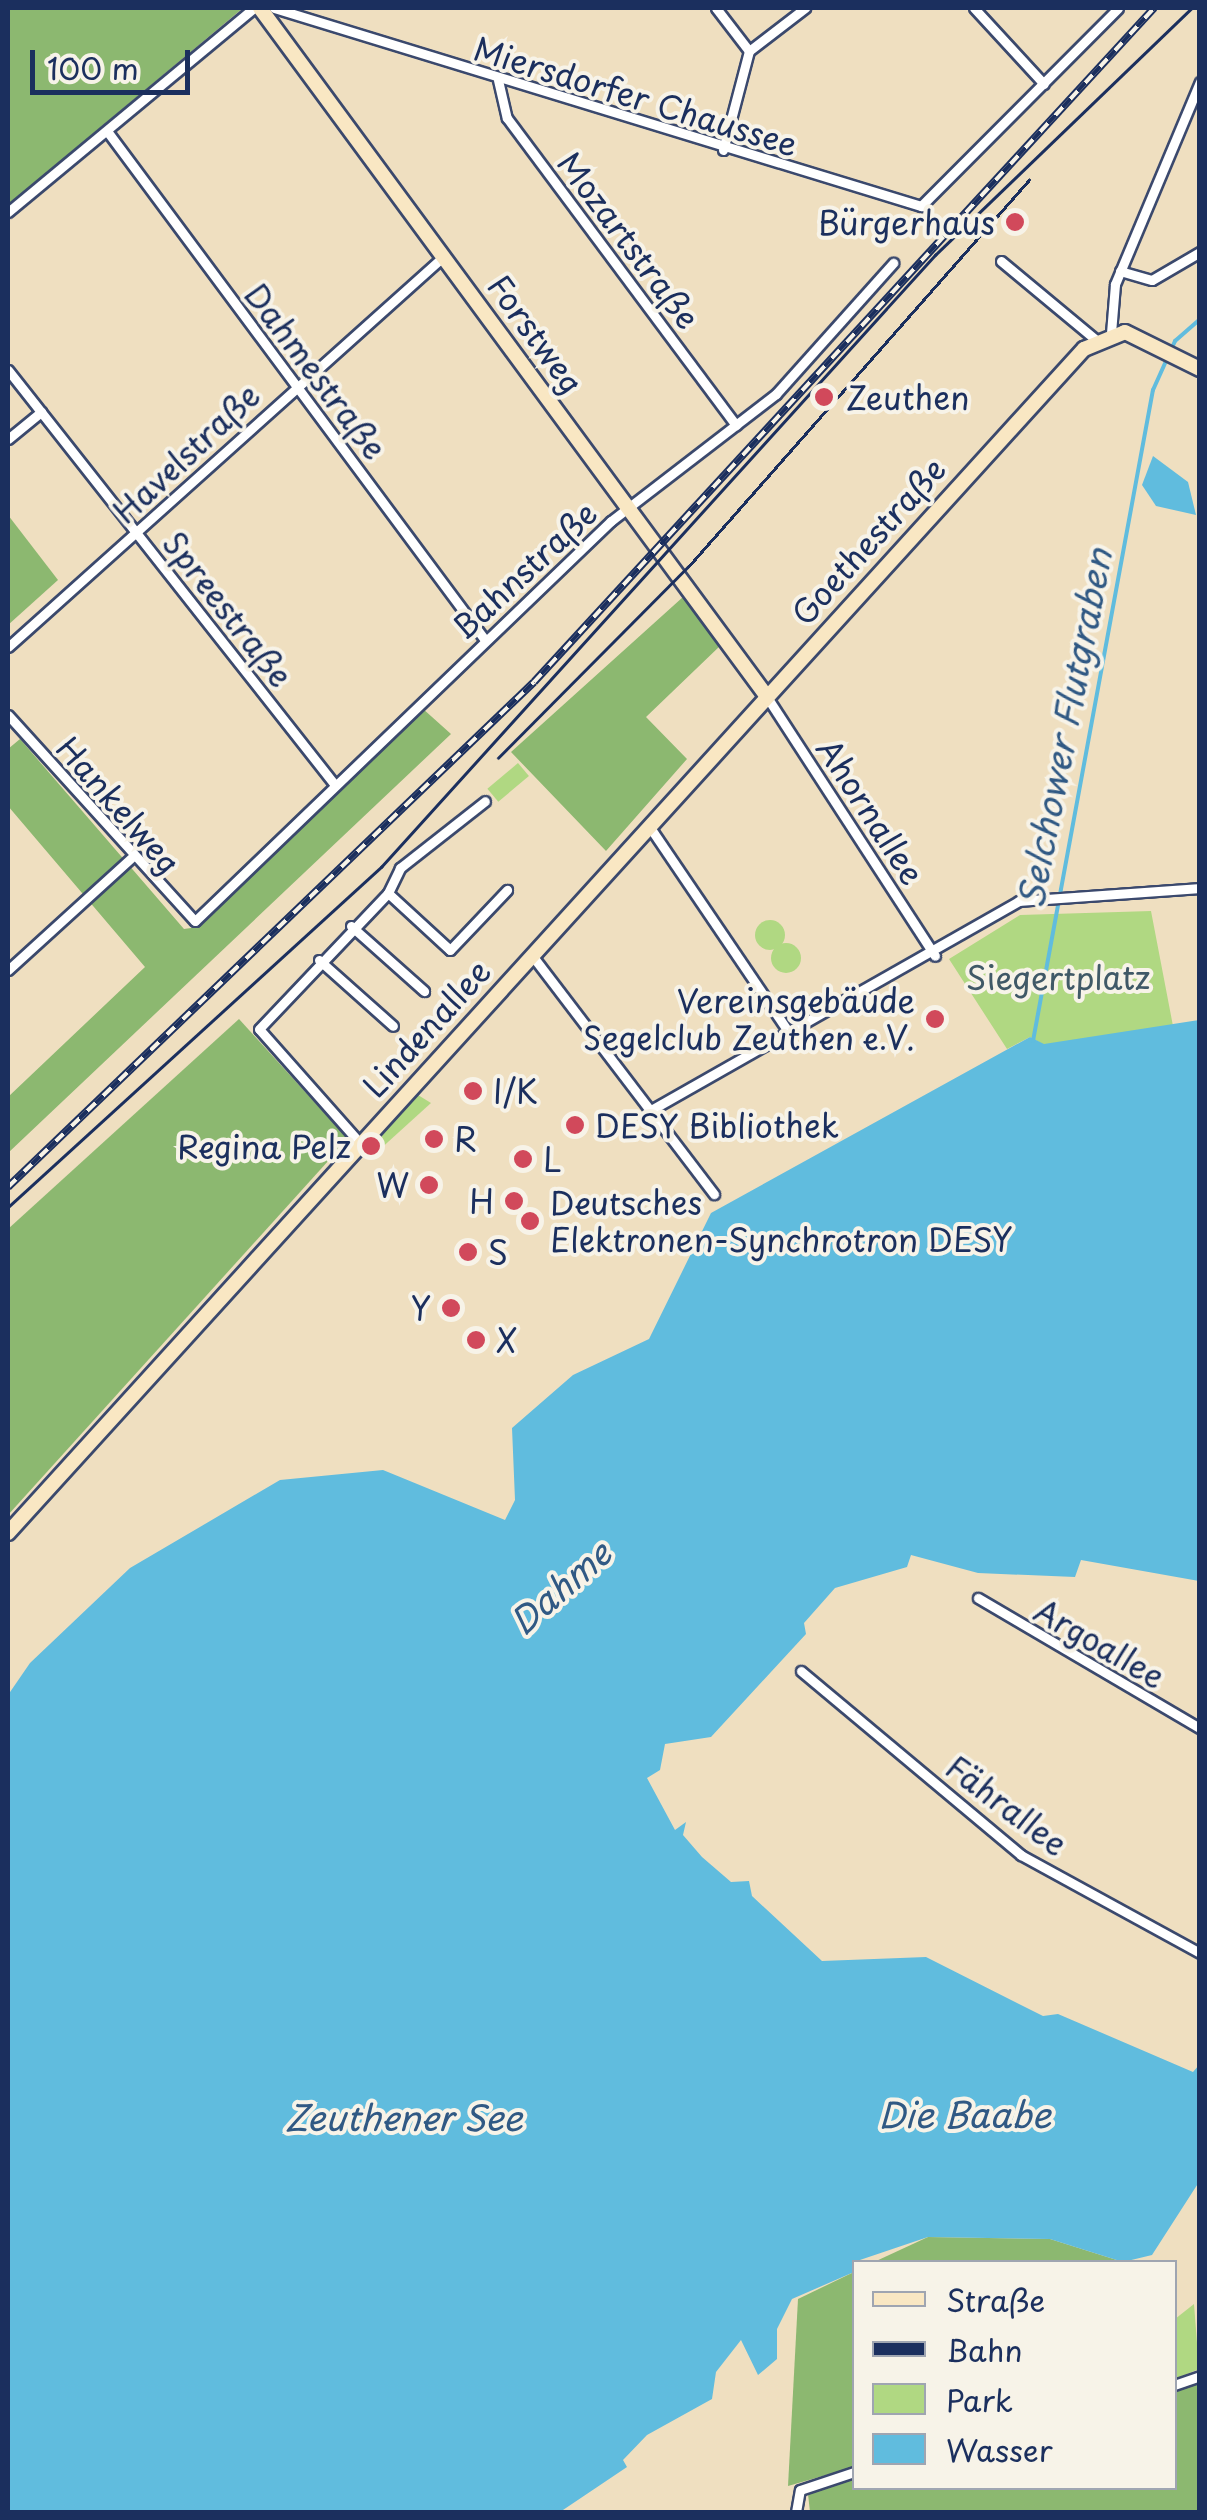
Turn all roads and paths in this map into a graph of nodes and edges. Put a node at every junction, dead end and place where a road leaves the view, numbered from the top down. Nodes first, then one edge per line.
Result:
1 (257, 8) edge
2 (274, 8) edge
3 (716, 8) edge
4 (805, 8) edge
5 (974, 8) edge
6 (1118, 8) edge
7 (748, 51) junction
8 (498, 80) junction
9 (1200, 82) edge
10 (1044, 84) junction
11 (106, 131) junction
12 (723, 150) junction
13 (8, 212) edge
14 (1200, 252) edge
15 (444, 256) junction
16 (1001, 262) dead end
17 (892, 263) dead end
18 (1120, 271) junction
19 (1111, 333) junction
20 (1096, 340) junction
21 (1200, 369) edge
22 (8, 370) edge
23 (296, 386) junction
24 (41, 412) junction
25 (736, 425) junction
26 (8, 439) edge
27 (630, 507) junction
28 (135, 532) junction
29 (485, 640) junction
30 (8, 647) edge
31 (765, 694) junction
32 (8, 715) edge
33 (17, 726) junction
34 (8, 734) edge
35 (335, 785) junction
36 (485, 801) dead end
37 (647, 824) junction
38 (132, 858) junction
39 (1200, 888) edge
40 (507, 890) dead end
41 (388, 893) junction
42 (195, 921) joint
43 (350, 926) junction
44 (530, 954) junction
45 (935, 956) junction
46 (318, 960) junction
47 (8, 970) edge
48 (424, 991) dead end
49 (393, 1026) dead end
50 (790, 1034) junction
51 (650, 1110) junction
52 (360, 1143) junction
53 (714, 1194) dead end
54 (8, 1533) edge
55 (978, 1598) dead end
56 (801, 1671) dead end
57 (1200, 1728) edge
58 (1200, 1953) edge
59 (852, 2473) edge
60 (796, 2512) edge

1 - 11 street
1 - 15 main road, Forstweg
2 - 8 street, Miersdorfer Chaussee
3 - 7 street
4 - 7 street
5 - 10 street
6 - 10 street
7 - 12 street
8 - 12 street, Miersdorfer Chaussee
8 - 25 street, Mozartstraße
9 - 18 street
10 - 12 street, Miersdorfer Chaussee
11 - 13 street
11 - 23 street, Dahmestraße
14 - 18 street
15 - 23 street, Havelstraße
15 - 27 main road, Forstweg
16 - 20 street
17 - 25 street, Bahnstraße
18 - 19 street
19 - 20 main road, Goethestraße
19 - 21 main road
20 - 31 main road, Goethestraße
22 - 24 street, Spreestraße
23 - 28 street, Havelstraße
23 - 29 street, Dahmestraße
24 - 26 street
24 - 28 street, Spreestraße
25 - 27 street, Bahnstraße
27 - 29 street, Bahnstraße
27 - 31 main road, Forstweg
28 - 30 street, Havelstraße
28 - 35 street, Spreestraße
29 - 35 street, Bahnstraße
31 - 37 main road, Lindenallee
31 - 45 street, Ahornallee
32 - 33 street, Hankelweg
33 - 34 street
33 - 38 street, Hankelweg
35 - 42 street, Bahnstraße
36 - 41 street
37 - 44 main road, Lindenallee
37 - 50 street
38 - 42 street, Hankelweg
38 - 47 street
39 - 45 street
40 - 41 street
41 - 43 street
43 - 46 street
43 - 48 street
44 - 51 street
44 - 52 main road, Lindenallee
45 - 50 street
46 - 49 street
46 - 52 street
50 - 51 street
51 - 53 street
52 - 54 main road, Lindenallee
55 - 57 street, Argoallee
56 - 58 street, Fährallee
59 - 60 street

